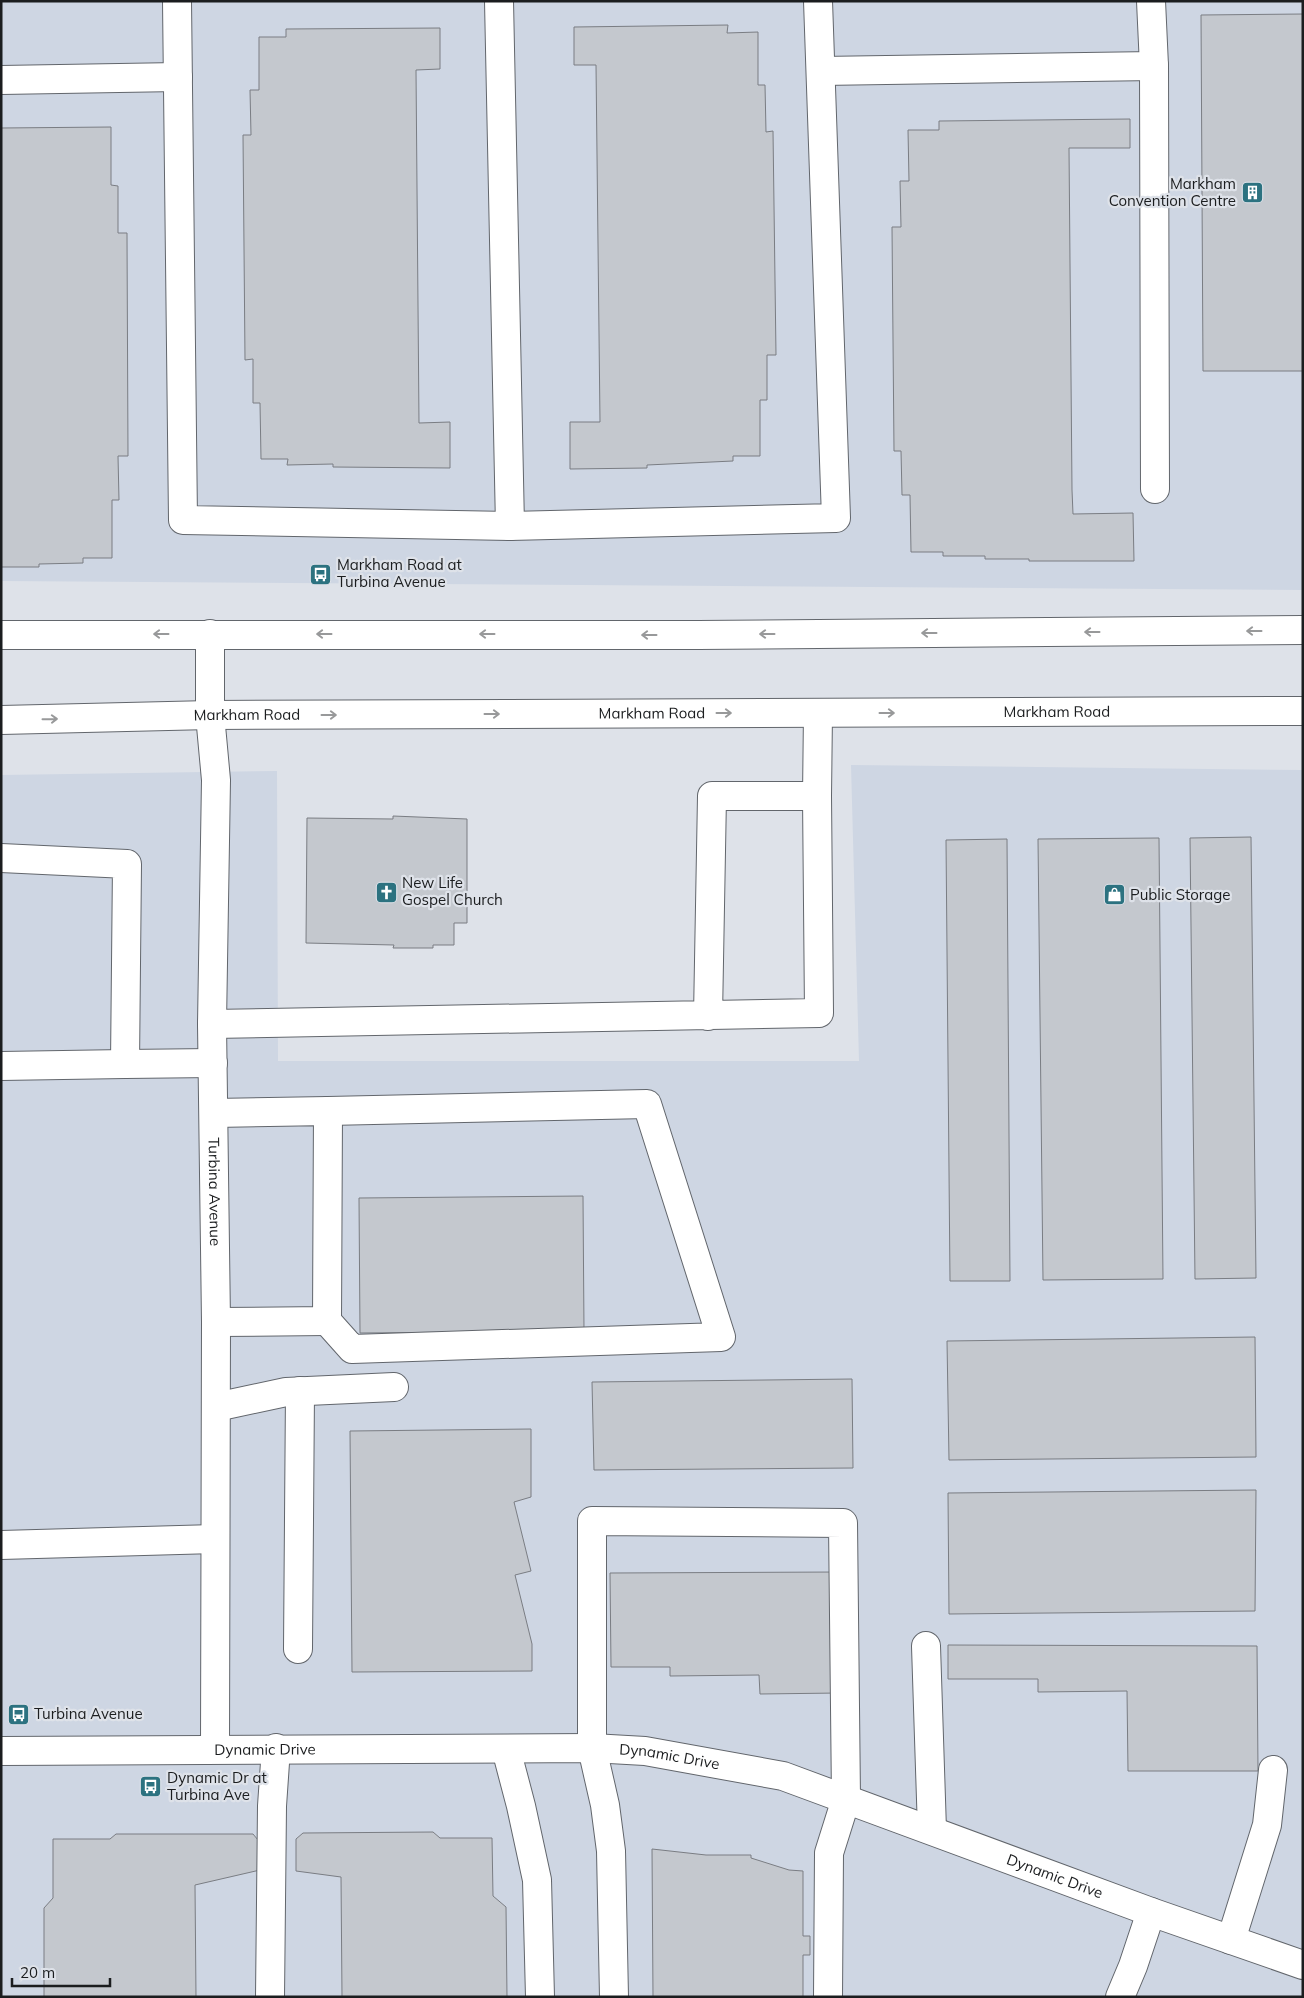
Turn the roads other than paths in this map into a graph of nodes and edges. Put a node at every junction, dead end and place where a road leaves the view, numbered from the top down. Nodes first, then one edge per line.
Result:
1 (177, 1) edge
2 (499, 1) edge
3 (818, 1) edge
4 (1151, 1) edge
5 (1154, 66) junction
6 (821, 71) junction
7 (178, 77) junction
8 (1, 80) edge
9 (1155, 489) dead end
10 (510, 526) junction
11 (1303, 630) edge
12 (210, 634) junction
13 (1, 635) edge
14 (1303, 711) edge
15 (818, 713) junction
16 (210, 715) junction
17 (1, 720) edge
18 (817, 796) junction
19 (1, 858) edge
20 (708, 1016) junction
21 (212, 1024) junction
22 (213, 1063) junction
23 (124, 1064) junction
24 (1, 1066) edge
25 (328, 1111) junction
26 (214, 1113) junction
27 (327, 1321) junction
28 (216, 1322) junction
29 (394, 1387) dead end
30 (300, 1391) junction
31 (216, 1408) junction
32 (215, 1539) junction
33 (1, 1545) edge
34 (926, 1646) dead end
35 (298, 1649) dead end
36 (276, 1748) junction
37 (592, 1748) junction
38 (215, 1749) junction
39 (506, 1749) junction
40 (1, 1751) edge
41 (1273, 1770) dead end
42 (846, 1799) junction
43 (932, 1830) junction
44 (1151, 1912) junction
45 (1232, 1940) junction
46 (1303, 1965) edge
47 (270, 1997) edge
48 (540, 1997) edge
49 (614, 1997) edge
50 (828, 1997) edge
51 (1120, 1997) edge

1 - 7 main road
2 - 10 main road
3 - 6 main road
4 - 5 main road
5 - 6 main road
5 - 9 main road
6 - 10 main road
7 - 8 main road
7 - 10 main road
11 -> 12 main road
12 -> 13 main road
12 - 16 main road, Turbina Avenue
15 -> 14 main road, Markham Road
16 -> 15 main road, Markham Road
15 - 18 main road
17 -> 16 main road, Markham Road
16 - 21 main road, Turbina Avenue
18 - 20 main road
18 - 20 main road
19 - 23 main road
20 - 21 main road
21 - 22 main road, Turbina Avenue
22 - 23 main road
22 - 26 main road, Turbina Avenue
23 - 24 main road
25 - 26 main road
25 - 27 main road
25 - 27 main road
26 - 28 main road, Turbina Avenue
27 - 28 main road
28 - 31 main road, Turbina Avenue
29 - 30 main road
30 - 31 main road
30 - 35 main road
31 - 32 main road, Turbina Avenue
32 - 33 main road
32 - 38 main road, Turbina Avenue
34 - 43 main road
36 - 38 main road, Dynamic Drive
36 - 39 main road, Dynamic Drive
36 - 47 main road
37 - 39 main road, Dynamic Drive
37 - 42 main road, Dynamic Drive
37 - 42 main road
37 - 49 main road
38 - 40 main road, Dynamic Drive
39 - 48 main road
41 - 45 main road
42 - 43 main road, Dynamic Drive
42 - 50 main road
43 - 44 main road, Dynamic Drive
44 - 45 main road, Dynamic Drive
44 - 51 main road
45 - 46 main road, Dynamic Drive

